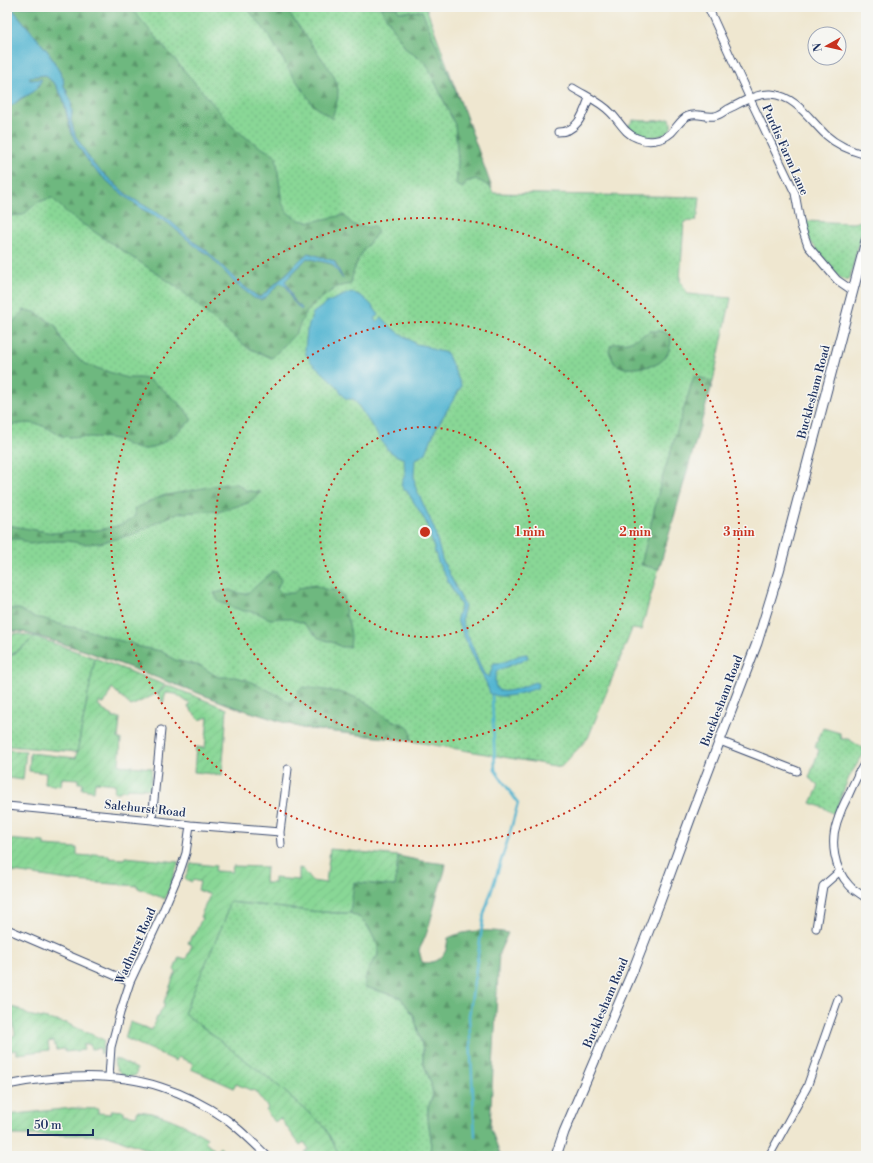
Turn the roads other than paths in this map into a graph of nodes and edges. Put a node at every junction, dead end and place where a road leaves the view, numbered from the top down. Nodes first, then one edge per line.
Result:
1 (708, 7) edge
2 (573, 88) dead end
3 (589, 98) junction
4 (750, 99) junction
5 (558, 132) dead end
6 (866, 155) edge
7 (866, 240) edge
8 (853, 291) junction
9 (161, 730) dead end
10 (720, 741) junction
11 (866, 761) edge
12 (288, 769) dead end
13 (797, 771) dead end
14 (858, 773) junction
15 (866, 778) edge
16 (7, 806) edge
17 (152, 820) junction
18 (190, 825) junction
19 (280, 832) junction
20 (281, 844) dead end
21 (840, 871) junction
22 (866, 898) edge
23 (816, 928) dead end
24 (7, 929) edge
25 (130, 982) junction
26 (838, 999) dead end
27 (109, 1077) junction
28 (7, 1085) edge
29 (558, 1155) edge
30 (267, 1156) edge
31 (769, 1156) edge

1 - 4 street, Purdis Farm Lane
2 - 3 street
3 - 4 street
3 - 5 street
4 - 6 street
4 - 8 street, Purdis Farm Lane
7 - 8 street, Bucklesham Road
8 - 10 street, Bucklesham Road
9 - 17 street
10 - 13 street
10 - 29 street, Bucklesham Road
11 - 14 street
12 - 19 street
14 - 15 street
14 - 21 street
16 - 17 street, Salehurst Road
17 - 18 street, Salehurst Road
18 - 19 street, Salehurst Road
18 - 25 street, Wadhurst Road
19 - 20 street
21 - 22 street
21 - 23 street
24 - 25 street
25 - 27 street, Wadhurst Road
26 - 31 street
27 - 28 street
27 - 30 street

